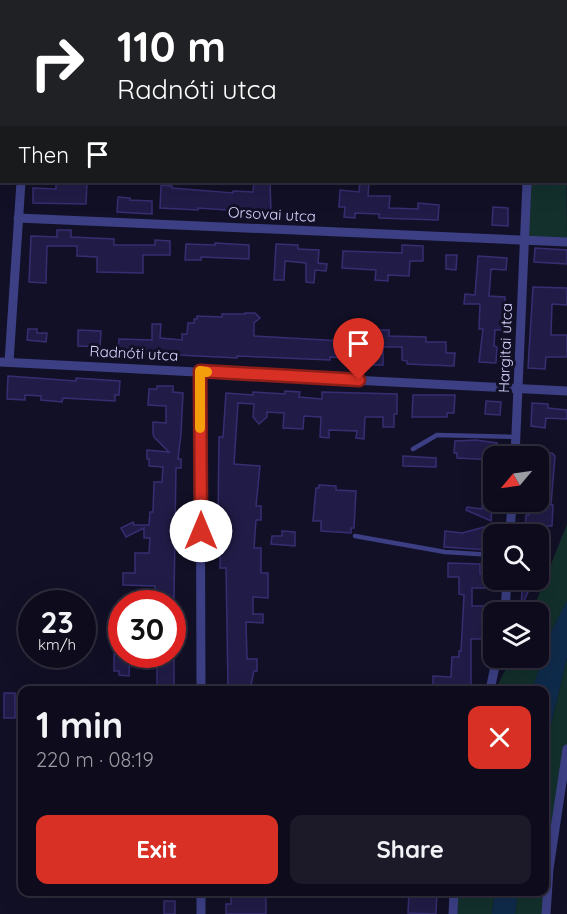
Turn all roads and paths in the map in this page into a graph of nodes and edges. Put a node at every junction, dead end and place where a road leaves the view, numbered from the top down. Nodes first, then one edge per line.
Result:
1 (21, 183) edge
2 (527, 183) edge
3 (18, 218) junction
4 (523, 240) junction
5 (567, 242) edge
6 (5, 362) edge
7 (200, 371) junction
8 (519, 388) junction
9 (567, 391) edge
10 (516, 437) junction
11 (516, 446) edge
12 (412, 449) dead end
13 (355, 536) dead end
14 (483, 554) edge
15 (495, 668) edge
16 (201, 686) edge
17 (491, 686) edge
18 (567, 749) edge
19 (549, 810) edge
20 (556, 812) junction
21 (549, 869) edge
22 (201, 896) edge
23 (454, 896) edge
24 (547, 896) edge
25 (201, 914) edge
26 (453, 914) edge
27 (546, 914) edge

1 - 3 street
2 - 4 street, Hargitai utca
3 - 4 street, Orsovai utca
3 - 6 street
4 - 5 street, Orsovai utca
4 - 8 street, Hargitai utca
6 - 7 street, Radnóti utca
7 - 8 street, Radnóti utca
7 - 16 street
8 - 9 street, Radnóti utca
8 - 10 street, Hargitai utca
10 - 11 street, Hargitai utca
10 - 12 lane
13 - 14 lane
15 - 17 street
18 - 20 street
19 - 20 street
20 - 21 street
22 - 25 street
23 - 26 street
24 - 27 street

